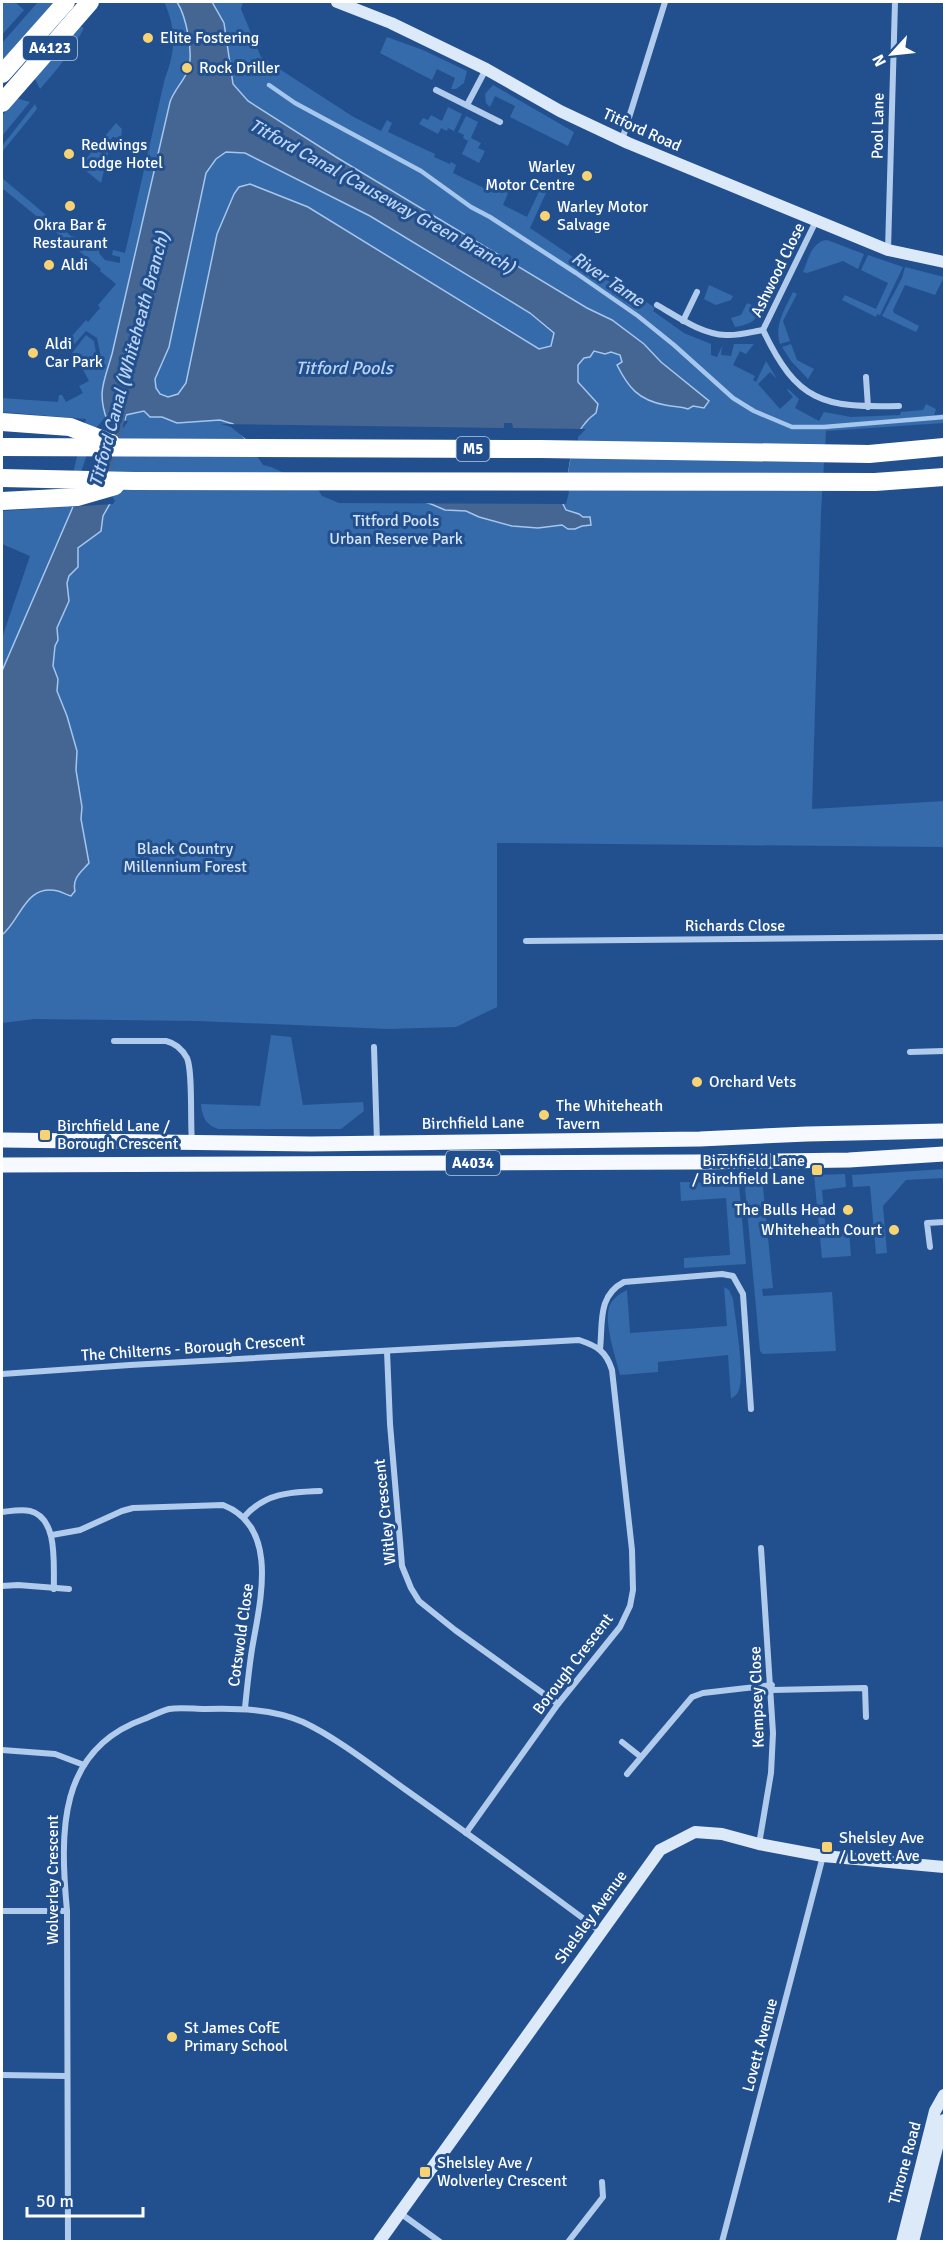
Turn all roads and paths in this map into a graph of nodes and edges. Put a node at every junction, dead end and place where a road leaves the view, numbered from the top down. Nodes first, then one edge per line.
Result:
1 (66, 2) edge
2 (90, 2) edge
3 (337, 2) edge
4 (665, 2) edge
5 (895, 2) edge
6 (486, 69) junction
7 (2, 74) edge
8 (436, 90) dead end
9 (2, 103) edge
10 (467, 105) junction
11 (500, 122) dead end
12 (622, 140) junction
13 (816, 221) junction
14 (888, 250) junction
15 (945, 262) edge
16 (697, 292) dead end
17 (657, 305) dead end
18 (683, 321) junction
19 (763, 330) junction
20 (866, 376) dead end
21 (899, 406) dead end
22 (868, 407) junction
23 (2, 422) edge
24 (2, 447) edge
25 (122, 447) junction
26 (945, 447) edge
27 (945, 477) edge
28 (2, 478) edge
29 (134, 481) junction
30 (2, 501) edge
31 (945, 937) edge
32 (526, 941) dead end
33 (114, 1041) dead end
34 (374, 1047) dead end
35 (945, 1051) edge
36 (910, 1052) dead end
37 (945, 1131) edge
38 (2, 1140) edge
39 (377, 1142) junction
40 (192, 1143) junction
41 (945, 1154) edge
42 (2, 1166) edge
43 (945, 1222) edge
44 (930, 1247) dead end
45 (600, 1349) junction
46 (387, 1351) junction
47 (2, 1374) edge
48 (751, 1409) dead end
49 (320, 1491) dead end
50 (2, 1512) edge
51 (244, 1517) junction
52 (52, 1535) junction
53 (761, 1548) dead end
54 (2, 1586) edge
55 (54, 1589) junction
56 (69, 1589) dead end
57 (772, 1688) junction
58 (558, 1704) junction
59 (245, 1708) junction
60 (866, 1716) dead end
61 (622, 1742) dead end
62 (2, 1750) edge
63 (641, 1756) junction
64 (84, 1765) junction
65 (627, 1774) dead end
66 (466, 1833) junction
67 (759, 1844) junction
68 (823, 1856) junction
69 (945, 1867) edge
70 (2, 1911) edge
71 (67, 1911) junction
72 (600, 1931) junction
73 (2, 2075) edge
74 (66, 2076) junction
75 (945, 2095) edge
76 (945, 2120) edge
77 (602, 2182) dead end
78 (399, 2212) junction
79 (68, 2241) edge
80 (379, 2241) edge
81 (440, 2241) edge
82 (568, 2241) edge
83 (722, 2241) edge
84 (902, 2241) edge
85 (913, 2241) edge

1 - 7 highway, A4123
2 - 9 highway, A4123
3 - 6 street, Titford Road
4 - 12 street
5 - 14 street, Pool Lane
6 - 10 street
6 - 12 street, Titford Road
8 - 10 street
10 - 11 street
12 - 13 street, Titford Road
13 - 14 street, Titford Road
13 - 19 street, Ashwood Close
14 - 15 street, Titford Road
16 - 18 street
17 - 18 street, Ashwood Close
18 - 19 street, Ashwood Close
19 - 22 street, Ashwood Close
20 - 22 street
21 - 22 street, Ashwood Close
23 - 25 highway, M5
24 - 25 highway, M5
25 - 26 highway, M5
27 - 29 highway, M5
28 - 29 highway, M5
29 - 30 highway, M5
31 - 32 street, Richards Close
33 - 40 street
34 - 39 street
35 - 36 street
37 - 39 main road, Birchfield Lane / A4034
38 - 40 main road, Birchfield Lane / A4034
39 - 40 main road, Birchfield Lane / A4034
41 - 42 main road, A4034
43 - 44 street
45 - 46 street
45 - 48 street, Borough Crescent
45 - 58 street, Borough Crescent
46 - 47 street, The Chilterns - Borough Crescent
46 - 58 street, Witley Crescent
49 - 51 street
50 - 52 street
51 - 52 street
51 - 59 street, Cotswold Close
52 - 55 street
53 - 57 street, Kempsey Close
54 - 55 street
55 - 56 street
57 - 60 street
57 - 63 street
57 - 67 street, Kempsey Close
58 - 66 street, Borough Crescent
59 - 64 street, Wolverley Crescent
59 - 66 street, Wolverley Crescent
61 - 63 street
62 - 64 street
63 - 65 street
64 - 71 street, Wolverley Crescent
66 - 72 street, Wolverley Crescent
67 - 68 street, Shelsley Avenue
67 - 72 street, Shelsley Avenue
68 - 69 street, Shelsley Avenue
68 - 83 street, Lovett Avenue
70 - 71 street
71 - 74 street, Wolverley Crescent
72 - 78 street, Shelsley Avenue
73 - 74 street
74 - 79 street, Wolverley Crescent
75 - 84 street, Throne Road
76 - 85 street, Throne Road
77 - 82 street
78 - 80 street, Shelsley Avenue
78 - 81 street

